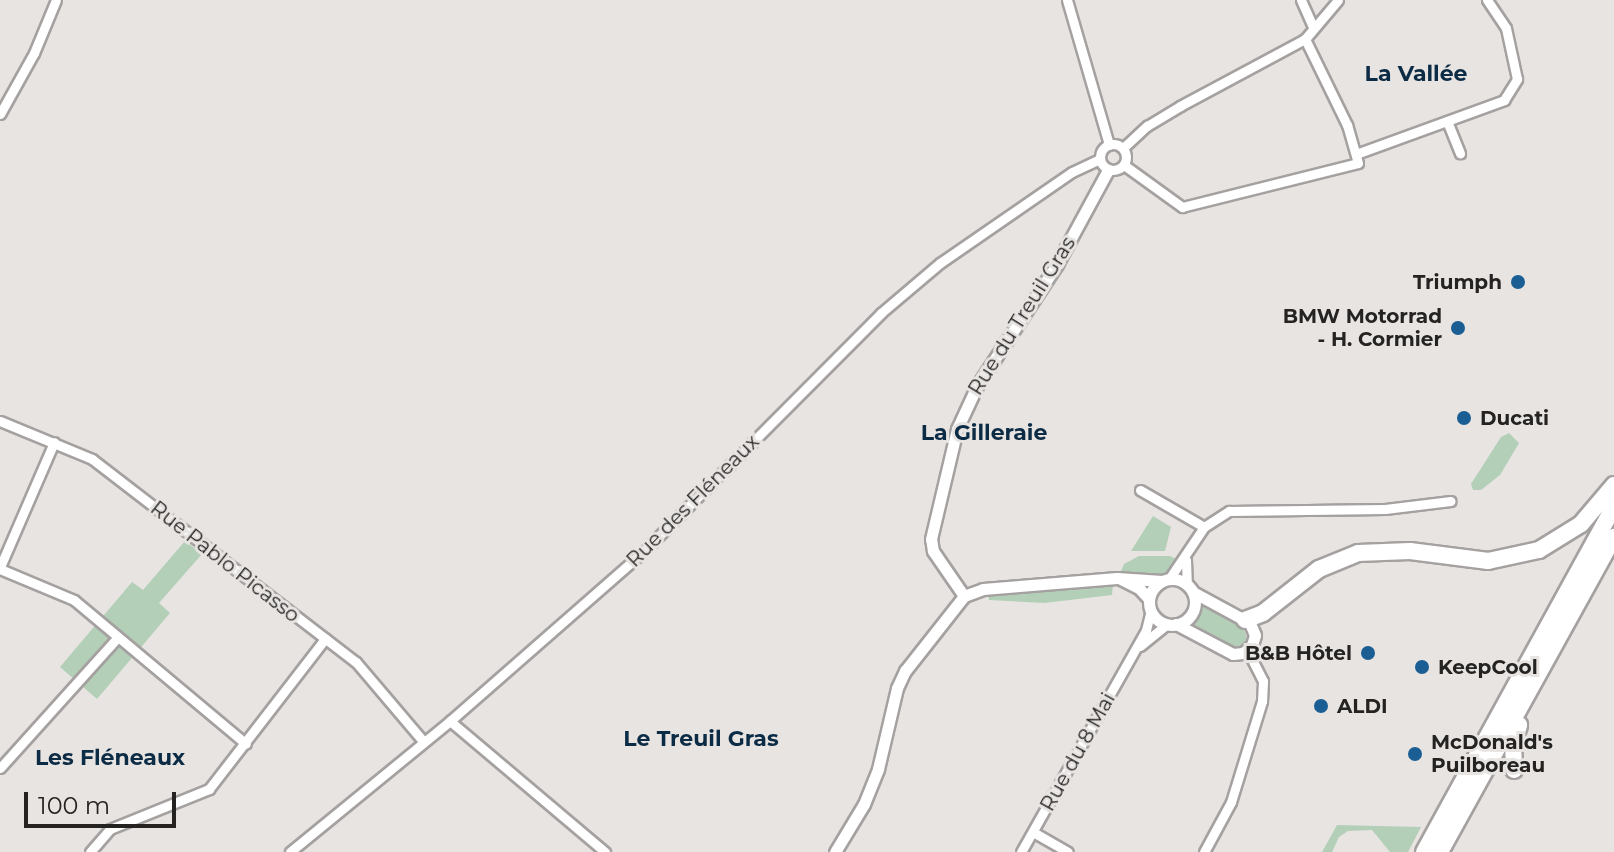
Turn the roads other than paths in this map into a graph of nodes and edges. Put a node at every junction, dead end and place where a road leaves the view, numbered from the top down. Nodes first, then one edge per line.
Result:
1 (56, 0) edge
2 (1067, 0) edge
3 (1301, 0) edge
4 (1338, 0) edge
5 (1487, 0) edge
6 (1313, 27) junction
7 (1305, 39) junction
8 (0, 114) edge
9 (1447, 121) junction
10 (1109, 145) junction
11 (1123, 148) junction
12 (1460, 153) dead end
13 (1356, 154) junction
14 (1100, 159) junction
15 (1124, 165) junction
16 (1108, 170) junction
17 (0, 421) edge
18 (54, 442) junction
19 (1614, 485) edge
20 (1140, 490) dead end
21 (1451, 501) dead end
22 (1614, 506) edge
23 (1204, 527) junction
24 (1614, 537) edge
25 (1186, 558) junction
26 (0, 568) edge
27 (1117, 578) junction
28 (1165, 580) junction
29 (1190, 588) junction
30 (964, 596) junction
31 (1150, 605) junction
32 (1245, 620) junction
33 (1172, 624) junction
34 (118, 637) junction
35 (325, 639) junction
36 (1134, 651) junction
37 (1248, 651) junction
38 (1530, 691) junction
39 (450, 721) junction
40 (423, 741) junction
41 (246, 744) junction
42 (0, 768) edge
43 (1514, 770) dead end
44 (1033, 832) junction
45 (90, 852) edge
46 (290, 852) edge
47 (605, 852) edge
48 (835, 852) edge
49 (1021, 852) edge
50 (1068, 852) edge
51 (1204, 852) edge
52 (1424, 852) edge
53 (1440, 852) edge

1 - 8 street
2 - 10 street
3 - 6 street
4 - 6 street
5 - 9 street
6 - 7 street
7 - 11 street
7 - 13 street
9 - 12 street
9 - 13 street
10 - 11 street
10 - 14 street
11 - 15 street
13 - 15 street
14 - 16 street
14 - 39 street, Rue des Fléneaux
15 - 16 street
16 - 30 street, Rue du Treuil Gras
17 - 18 street, Rue Pablo Picasso
18 - 26 street
18 - 35 street, Rue Pablo Picasso
19 - 32 highway
20 - 23 street
21 - 23 street
22 - 52 highway
23 - 25 street
24 - 38 highway
25 - 28 street
25 - 29 street
26 - 34 street
27 - 28 street
27 - 30 street
27 - 31 street
28 - 29 street
28 - 31 street
29 - 32 street
29 - 33 street
30 - 48 street
31 - 33 street
31 - 36 street, Rue du 8 Mai
32 - 37 street
33 - 36 street
33 - 37 street
34 - 41 street
34 - 42 street
35 - 40 street, Rue Pablo Picasso
35 - 41 street
36 - 44 street, Rue du 8 Mai
37 - 51 street
38 - 43 highway
38 - 53 highway
39 - 40 street, Rue des Fléneaux
39 - 47 street
40 - 46 street, Rue des Fléneaux
41 - 45 street
44 - 49 street, Rue du 8 Mai
44 - 50 street

